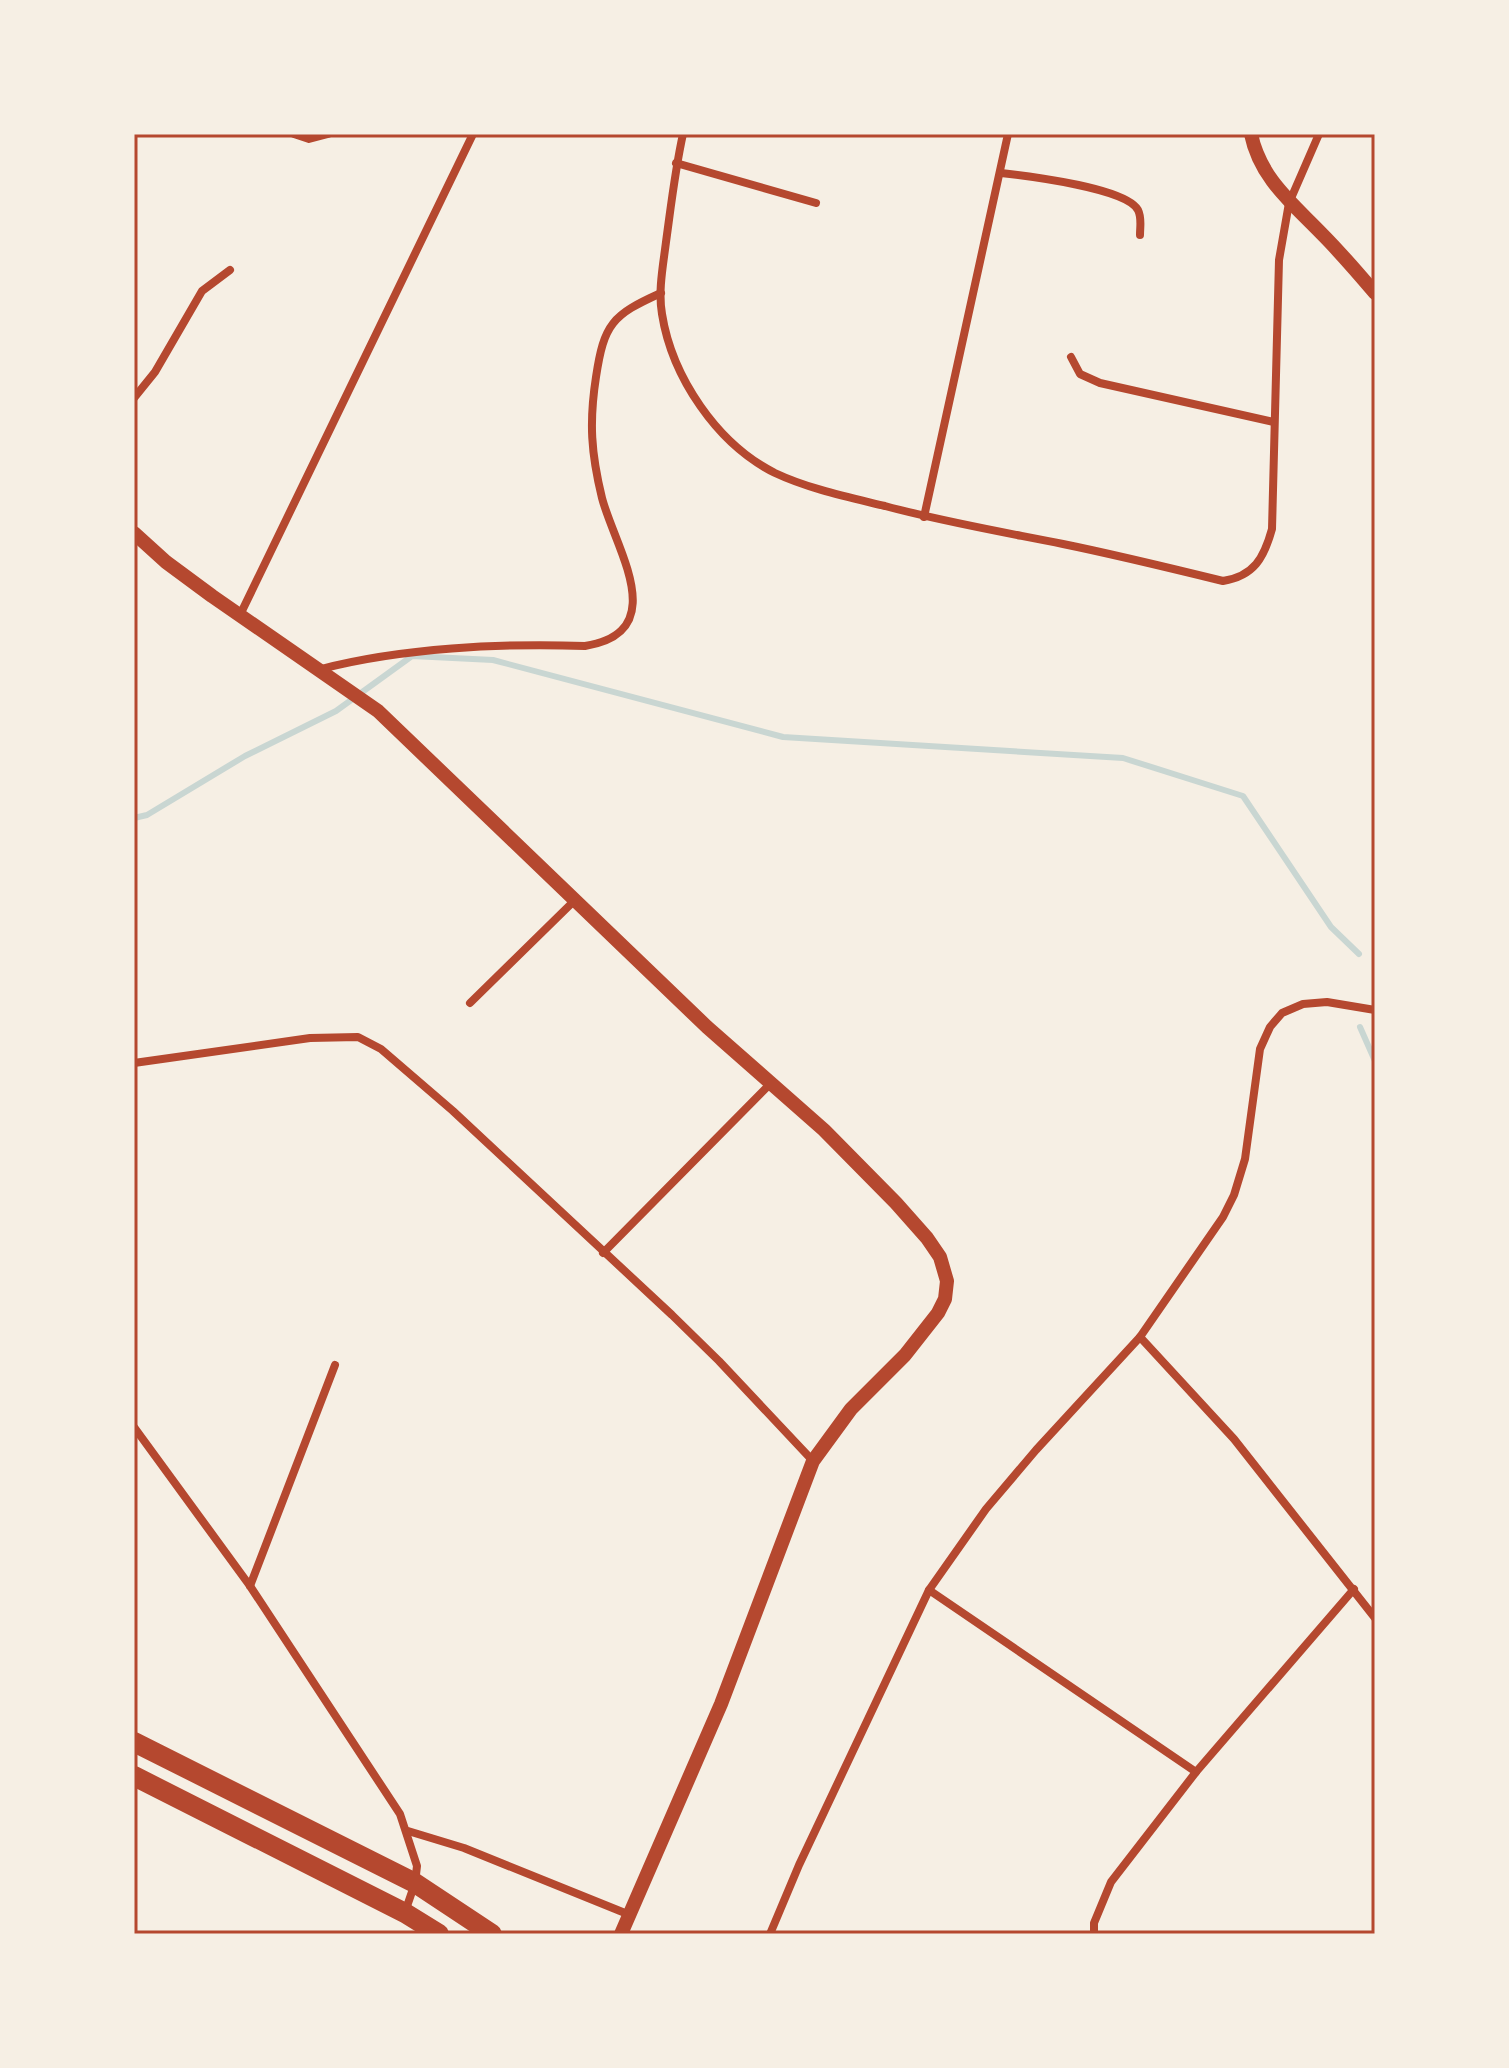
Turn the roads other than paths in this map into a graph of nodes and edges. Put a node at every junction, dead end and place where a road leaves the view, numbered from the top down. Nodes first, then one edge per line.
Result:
1 (294, 134) edge
2 (328, 134) edge
3 (473, 134) edge
4 (683, 134) edge
5 (1008, 134) edge
6 (1251, 134) edge
7 (1319, 134) edge
8 (676, 163) junction
9 (1001, 173) junction
10 (816, 203) dead end
11 (1289, 203) junction
12 (1140, 235) dead end
13 (230, 270) dead end
14 (661, 293) junction
15 (1375, 293) edge
16 (1071, 357) dead end
17 (134, 398) edge
18 (1274, 422) junction
19 (924, 517) junction
20 (134, 533) edge
21 (240, 615) junction
22 (321, 669) junction
23 (574, 901) junction
24 (470, 1003) dead end
25 (1375, 1010) edge
26 (134, 1063) edge
27 (771, 1083) junction
28 (603, 1253) junction
29 (1140, 1337) junction
30 (335, 1365) dead end
31 (134, 1427) edge
32 (813, 1461) junction
33 (250, 1586) junction
34 (1354, 1589) junction
35 (929, 1590) junction
36 (1375, 1618) edge
37 (134, 1742) edge
38 (1196, 1772) junction
39 (134, 1776) edge
40 (408, 1831) junction
41 (415, 1883) junction
42 (405, 1913) junction
43 (630, 1915) junction
44 (439, 1934) edge
45 (492, 1934) edge
46 (621, 1934) edge
47 (770, 1934) edge
48 (1094, 1934) edge

1 - 2 street
3 - 21 street
4 - 8 street
5 - 9 street
6 - 11 street
7 - 11 street
8 - 10 street
8 - 14 street
9 - 12 street
9 - 19 street
11 - 15 street
11 - 18 street
13 - 17 street
14 - 19 street
14 - 22 street
16 - 18 street
18 - 19 street
20 - 21 street
21 - 22 street
22 - 23 street
23 - 24 street
23 - 27 street
25 - 29 street
26 - 28 street
27 - 28 street
27 - 32 street
28 - 32 street
29 - 34 street
29 - 35 street
30 - 33 street
31 - 33 street
32 - 43 street
33 - 40 street
34 - 36 street
34 - 38 street
35 - 38 street
35 - 47 street
37 - 41 main road
38 - 48 street
39 - 42 main road
40 - 41 street
40 - 43 street
41 - 42 street
41 - 45 main road
42 - 44 main road
43 - 46 street

